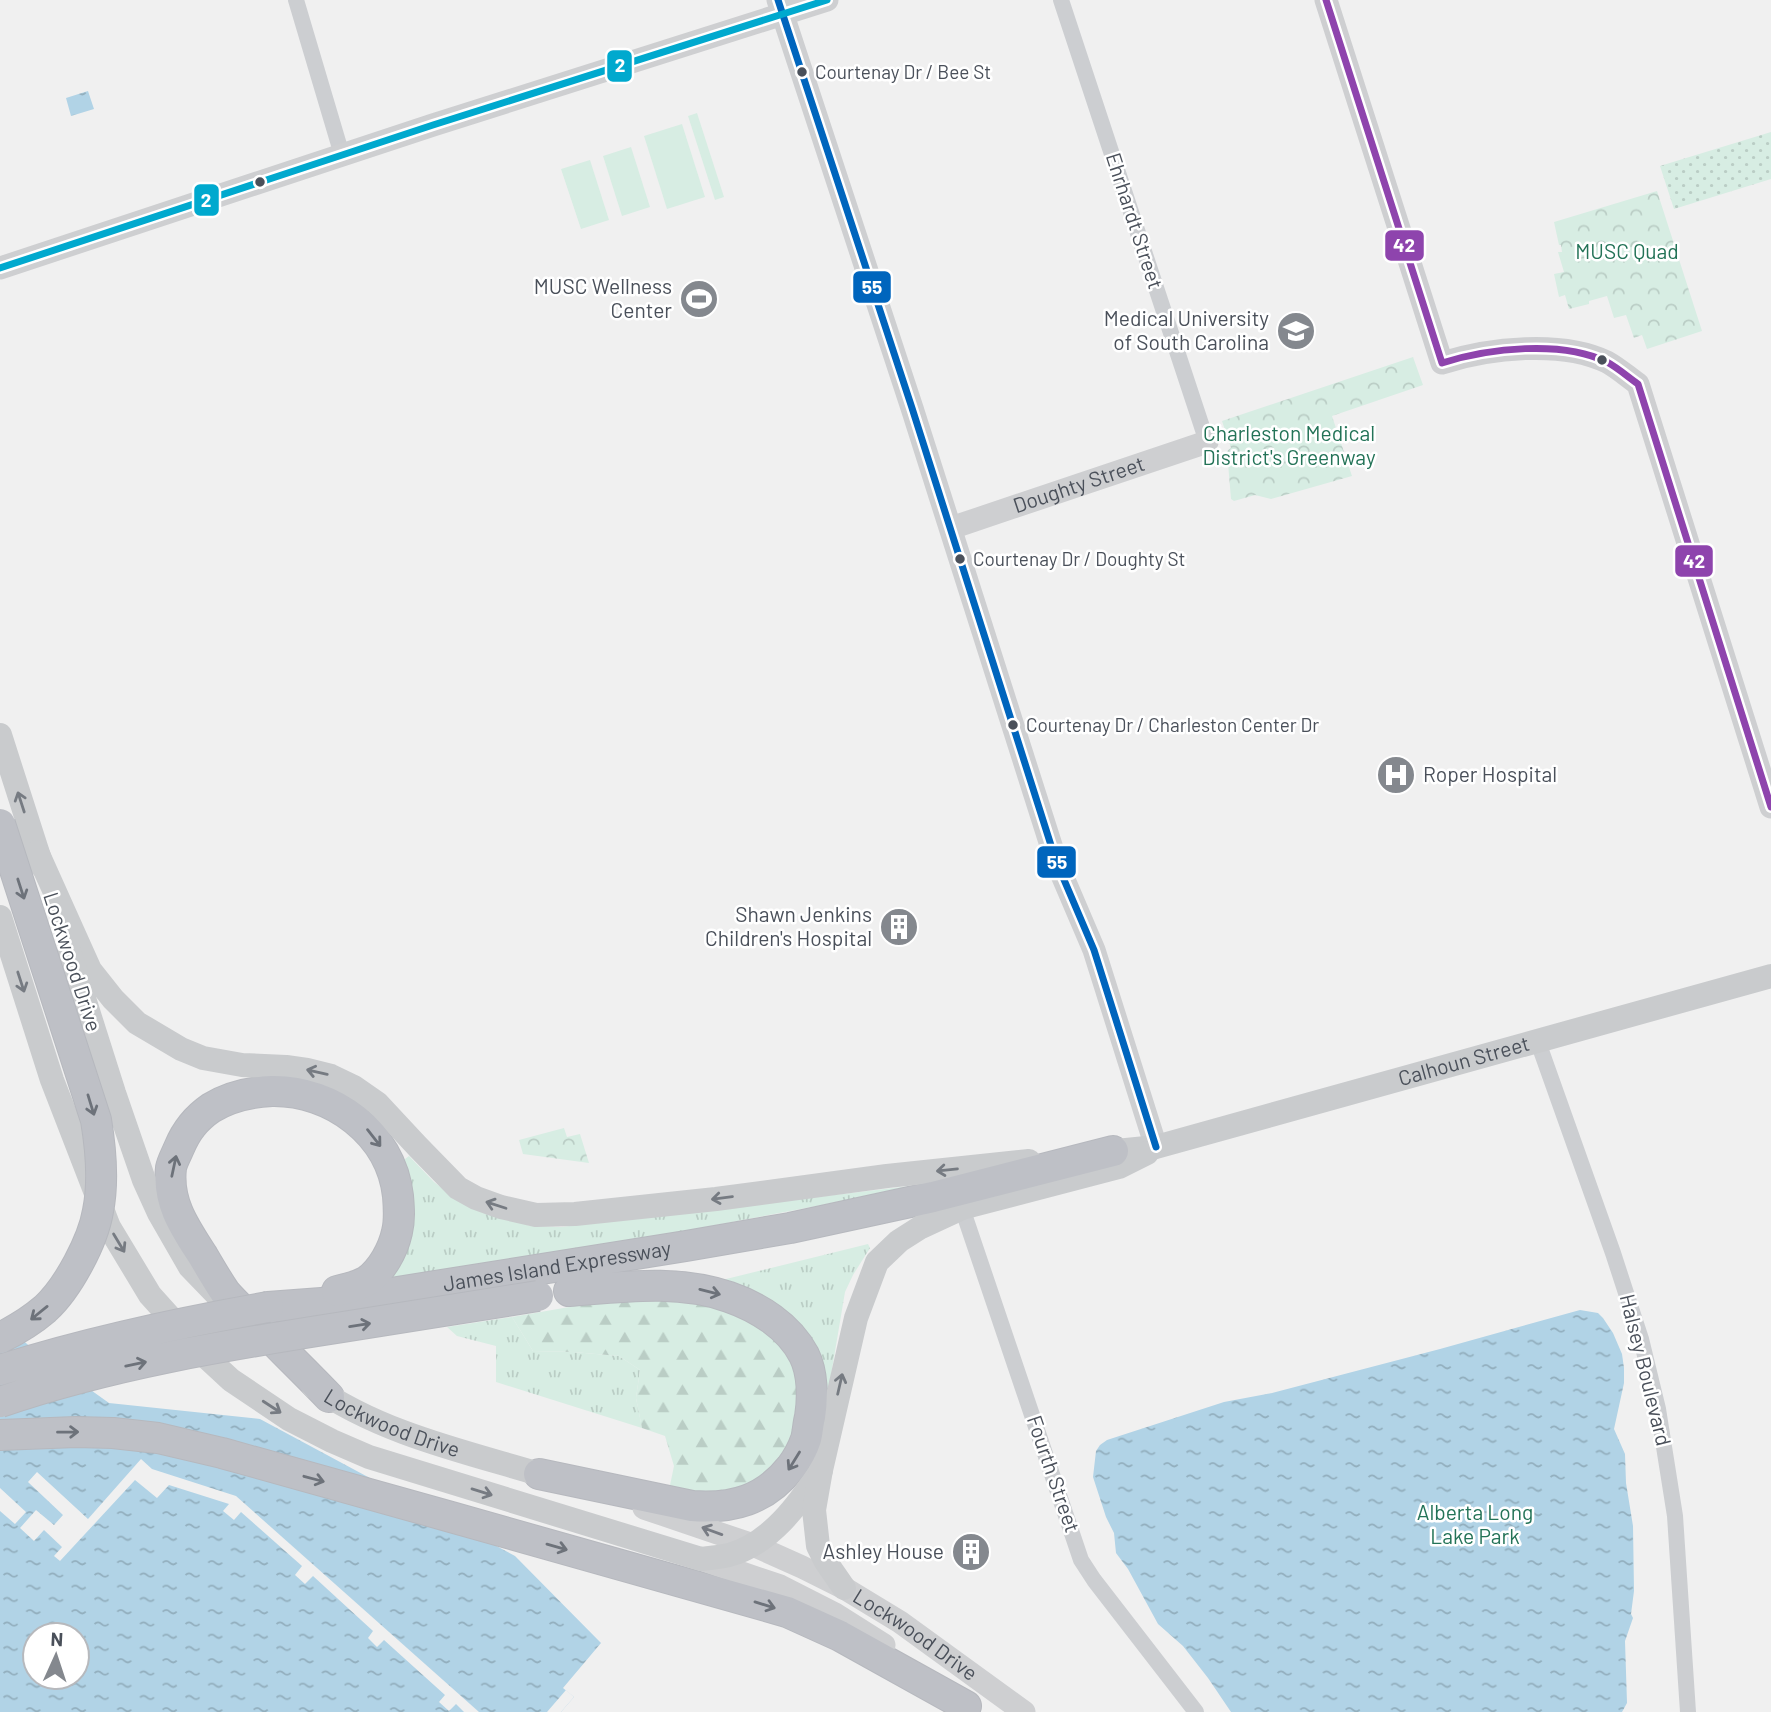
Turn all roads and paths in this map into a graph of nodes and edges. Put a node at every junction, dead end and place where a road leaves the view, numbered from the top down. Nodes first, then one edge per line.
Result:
1 (296, 0) edge
2 (827, 0) edge
3 (1060, 0) edge
4 (1326, 0) edge
5 (780, 7) edge
6 (342, 155) junction
7 (0, 268) edge
8 (1207, 442) joint
9 (951, 528) junction
10 (0, 735) edge
11 (1771, 807) edge
12 (0, 824) edge
13 (37, 852) junction
14 (0, 916) edge
15 (1771, 976) edge
16 (1538, 1042) junction
17 (1156, 1147) junction
18 (1112, 1151) junction
19 (962, 1208) junction
20 (537, 1283) junction
21 (569, 1291) junction
22 (268, 1307) junction
23 (0, 1338) edge
24 (0, 1370) edge
25 (330, 1397) junction
26 (0, 1402) edge
27 (0, 1436) edge
28 (821, 1470) junction
29 (539, 1474) joint
30 (624, 1497) junction
31 (753, 1545) junction
32 (610, 1547) junction
33 (701, 1559) junction
34 (844, 1588) junction
35 (970, 1709) edge
36 (1024, 1712) edge
37 (1196, 1712) edge
38 (1688, 1712) edge

1 - 6 street
2 - 5 street
3 - 8 street, Ehrhardt Street
4 - 11 street
5 - 6 street
5 - 9 street
6 - 7 street
8 - 9 street, Doughty Street
9 - 17 street
13 -> 10 main road, Lockwood Drive
12 -> 23 highway, bridge
18 -> 13 main road, Calhoun Street
13 - 25 main road, Lockwood Drive, bridge
14 -> 32 main road, Lockwood Drive, bridge
15 - 16 main road, Calhoun Street
16 - 17 main road, Calhoun Street
16 - 38 street, Halsey Boulevard
17 - 18 main road, Calhoun Street
17 - 19 main road, Calhoun Street
18 - 20 highway, James Island Expressway
19 - 21 highway, James Island Expressway
28 -> 19 main road, Calhoun Street
19 - 37 street, Fourth Street
20 - 21 highway, James Island Expressway
20 - 22 highway, James Island Expressway
26 -> 20 highway, James Island Expressway, bridge
21 -> 30 highway
22 - 24 highway, James Island Expressway, bridge
25 -> 22 highway, bridge
25 - 29 main road, Lockwood Drive
27 -> 32 highway
28 - 31 main road
28 - 34 main road, Calhoun Street
29 - 30 highway
31 -> 30 street, Lockwood Drive
31 - 33 main road
31 - 34 street, Lockwood Drive
32 - 33 main road, Lockwood Drive
32 -> 35 highway
33 - 35 street, Lockwood Drive
34 - 36 street, Lockwood Drive

